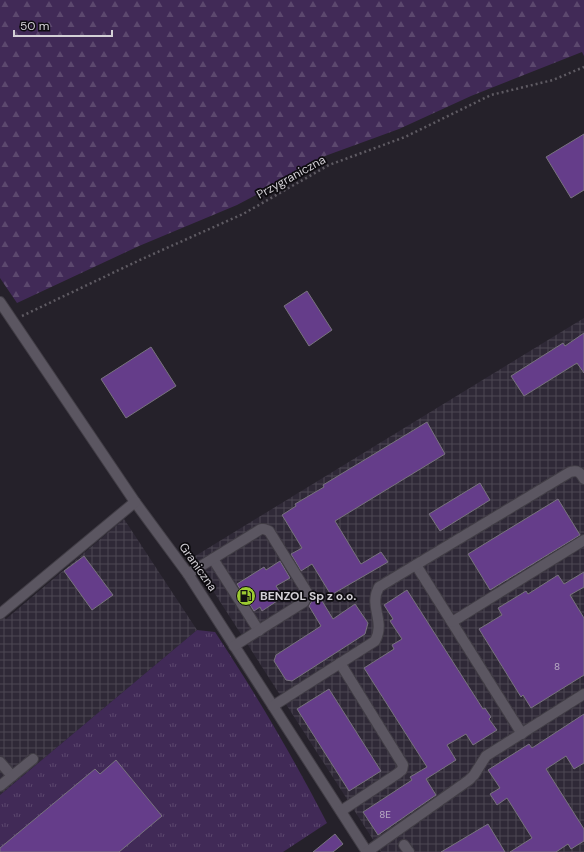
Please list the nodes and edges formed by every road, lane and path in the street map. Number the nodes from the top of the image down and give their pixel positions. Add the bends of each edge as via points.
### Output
1 (584, 67) edge
2 (0, 302) edge
3 (13, 320) junction
4 (584, 479) edge
5 (135, 502) junction
6 (584, 540) edge
7 (213, 559) junction
8 (416, 565) junction
9 (188, 574) junction
10 (0, 614) edge
11 (452, 622) junction
12 (259, 630) junction
13 (234, 646) junction
14 (340, 663) junction
15 (584, 694) edge
16 (273, 706) junction
17 (522, 734) junction
18 (33, 759) dead end
19 (0, 762) edge
20 (12, 776) junction
21 (0, 786) edge
22 (340, 811) junction
23 (367, 852) edge

1 - 3 path, Przygraniczna via 553,80 491,95 406,137 329,165 243,214
2 - 3 street, Graniczna
3 - 5 street, Graniczna
4 - 8 street via 580,472 570,472
5 - 9 street, Graniczna
5 - 10 street
6 - 11 street
7 - 9 street
7 - 12 street
7 - 12 street via 261,529 269,531 308,596 304,602
8 - 11 street
8 - 14 street via 379,587 374,601 379,628 375,641
9 - 13 street, Graniczna
11 - 17 street
12 - 13 street
13 - 16 street, Graniczna
14 - 16 street
14 - 22 street via 403,765 397,774
15 - 17 street
16 - 22 street, Graniczna
17 - 23 street via 486,756 469,780
18 - 20 street
19 - 20 street
20 - 21 street
22 - 23 street, Graniczna

